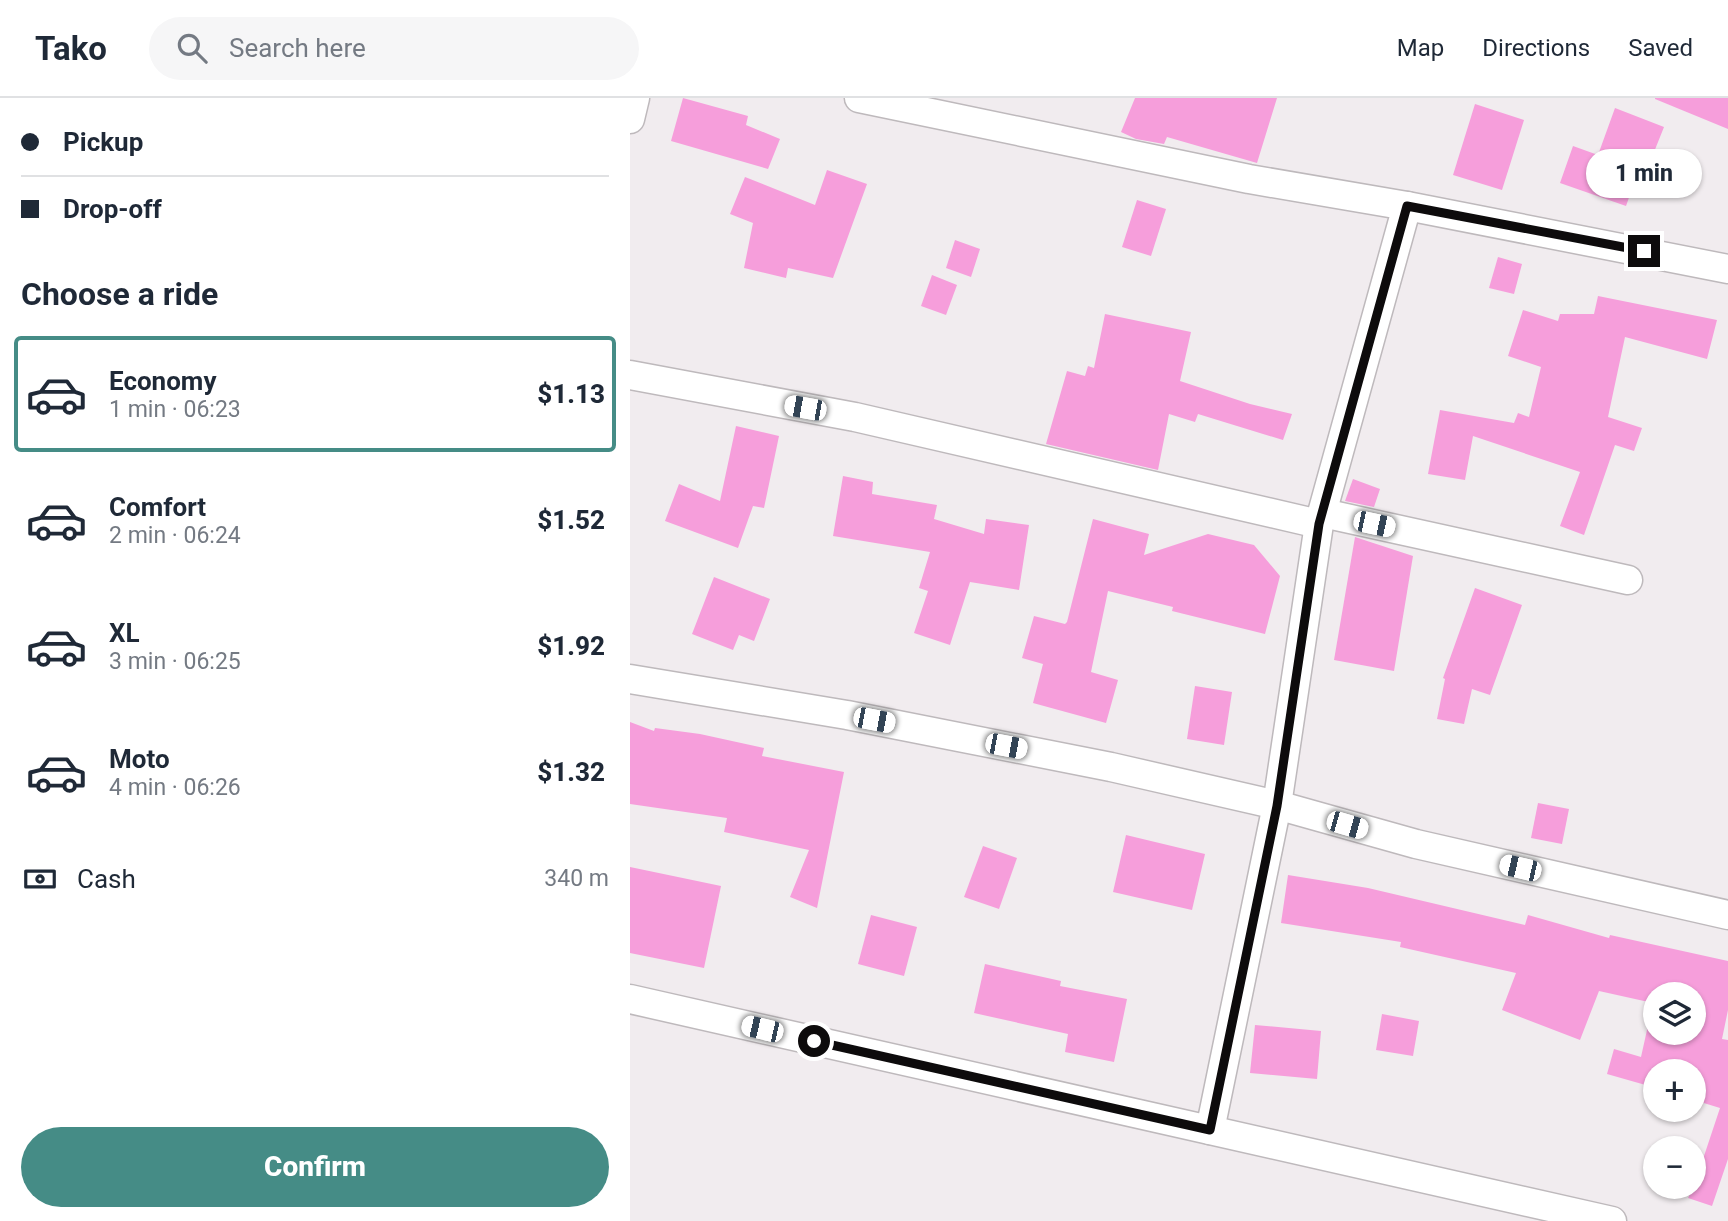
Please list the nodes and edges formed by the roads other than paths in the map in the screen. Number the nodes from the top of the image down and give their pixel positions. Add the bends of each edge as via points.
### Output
1 (635, 98) edge
2 (859, 98) edge
3 (630, 119) edge
4 (1407, 206) junction
5 (1725, 263) edge
6 (630, 375) edge
7 (1321, 518) junction
8 (1628, 580) dead end
9 (630, 678) edge
10 (1277, 806) junction
11 (1728, 915) edge
12 (630, 999) edge
13 (1210, 1130) junction
14 (1612, 1221) edge

1 - 3 street
2 - 4 street
4 - 5 street
4 - 7 street
6 - 7 street via 855,417
7 - 8 street
7 - 10 street
9 - 10 street via 1085,762
10 - 11 street via 1416,844
10 - 13 street
12 - 13 street
13 - 14 street

